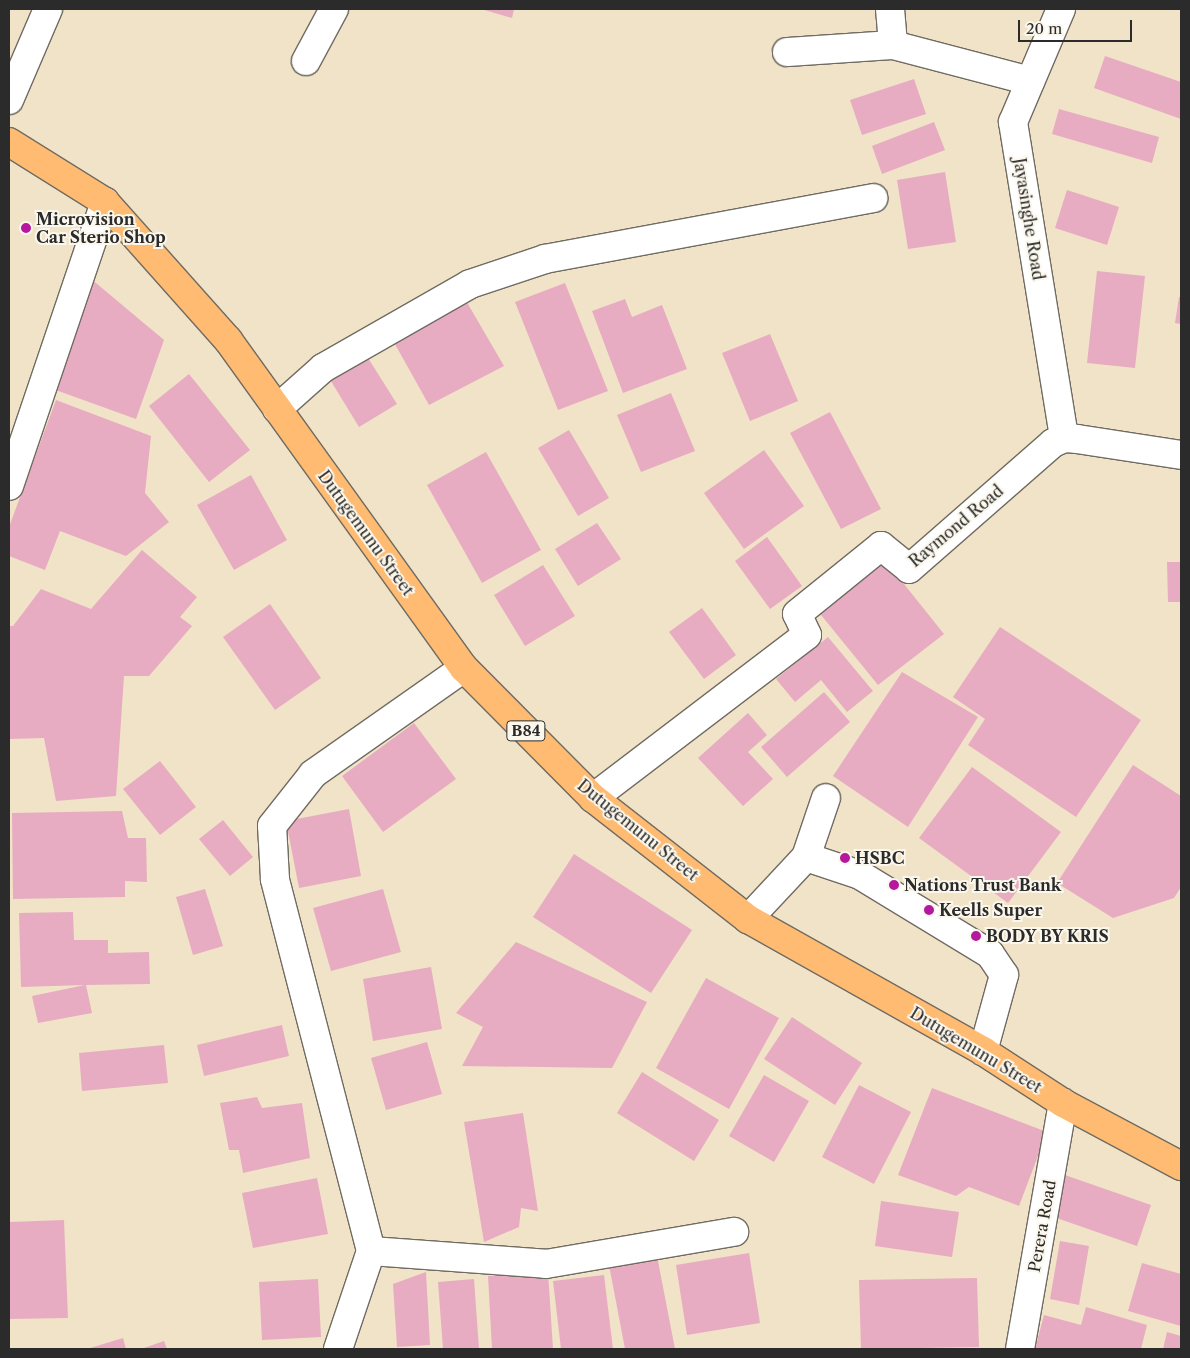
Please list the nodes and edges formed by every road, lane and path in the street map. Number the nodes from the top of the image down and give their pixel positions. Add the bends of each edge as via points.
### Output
1 (48, 9) edge
2 (334, 9) edge
3 (890, 9) edge
4 (1062, 9) edge
5 (893, 45) junction
6 (787, 52) dead end
7 (306, 61) dead end
8 (1030, 81) junction
9 (9, 100) edge
10 (9, 142) edge
11 (873, 198) dead end
12 (104, 202) junction
13 (277, 409) junction
14 (1064, 438) junction
15 (1181, 455) edge
16 (9, 486) edge
17 (464, 668) junction
18 (593, 798) junction
19 (826, 798) dead end
20 (806, 857) junction
21 (748, 919) junction
22 (983, 1051) junction
23 (1063, 1103) junction
24 (1181, 1166) edge
25 (734, 1232) dead end
26 (371, 1251) junction
27 (338, 1349) edge
28 (1020, 1349) edge

1 - 9 street
2 - 7 street
3 - 5 street
4 - 8 street, Jayasinghe Road
5 - 6 street
5 - 8 street
8 - 14 street, Jayasinghe Road via 1013,122
10 - 12 main road, Dutugemunu Street / B84
11 - 13 street via 544,259 470,284 323,368
12 - 13 main road, Dutugemunu Street / B84 via 228,340
12 - 16 street
13 - 17 main road, Dutugemunu Street / B84
14 - 15 street
14 - 18 street, Raymond Road via 1053,443 909,570 881,546 797,614 807,635
17 - 18 main road, Dutugemunu Street / B84
17 - 26 street via 313,774 272,826 275,879
18 - 21 main road, Dutugemunu Street / B84
19 - 20 street
20 - 21 street
20 - 22 street via 860,875 990,954 1004,975
21 - 22 main road, Dutugemunu Street / B84
22 - 23 main road, Dutugemunu Street / B84
23 - 24 main road, Dutugemunu Street / B84
23 - 28 street, Perera Road
25 - 26 street via 546,1264
26 - 27 street

